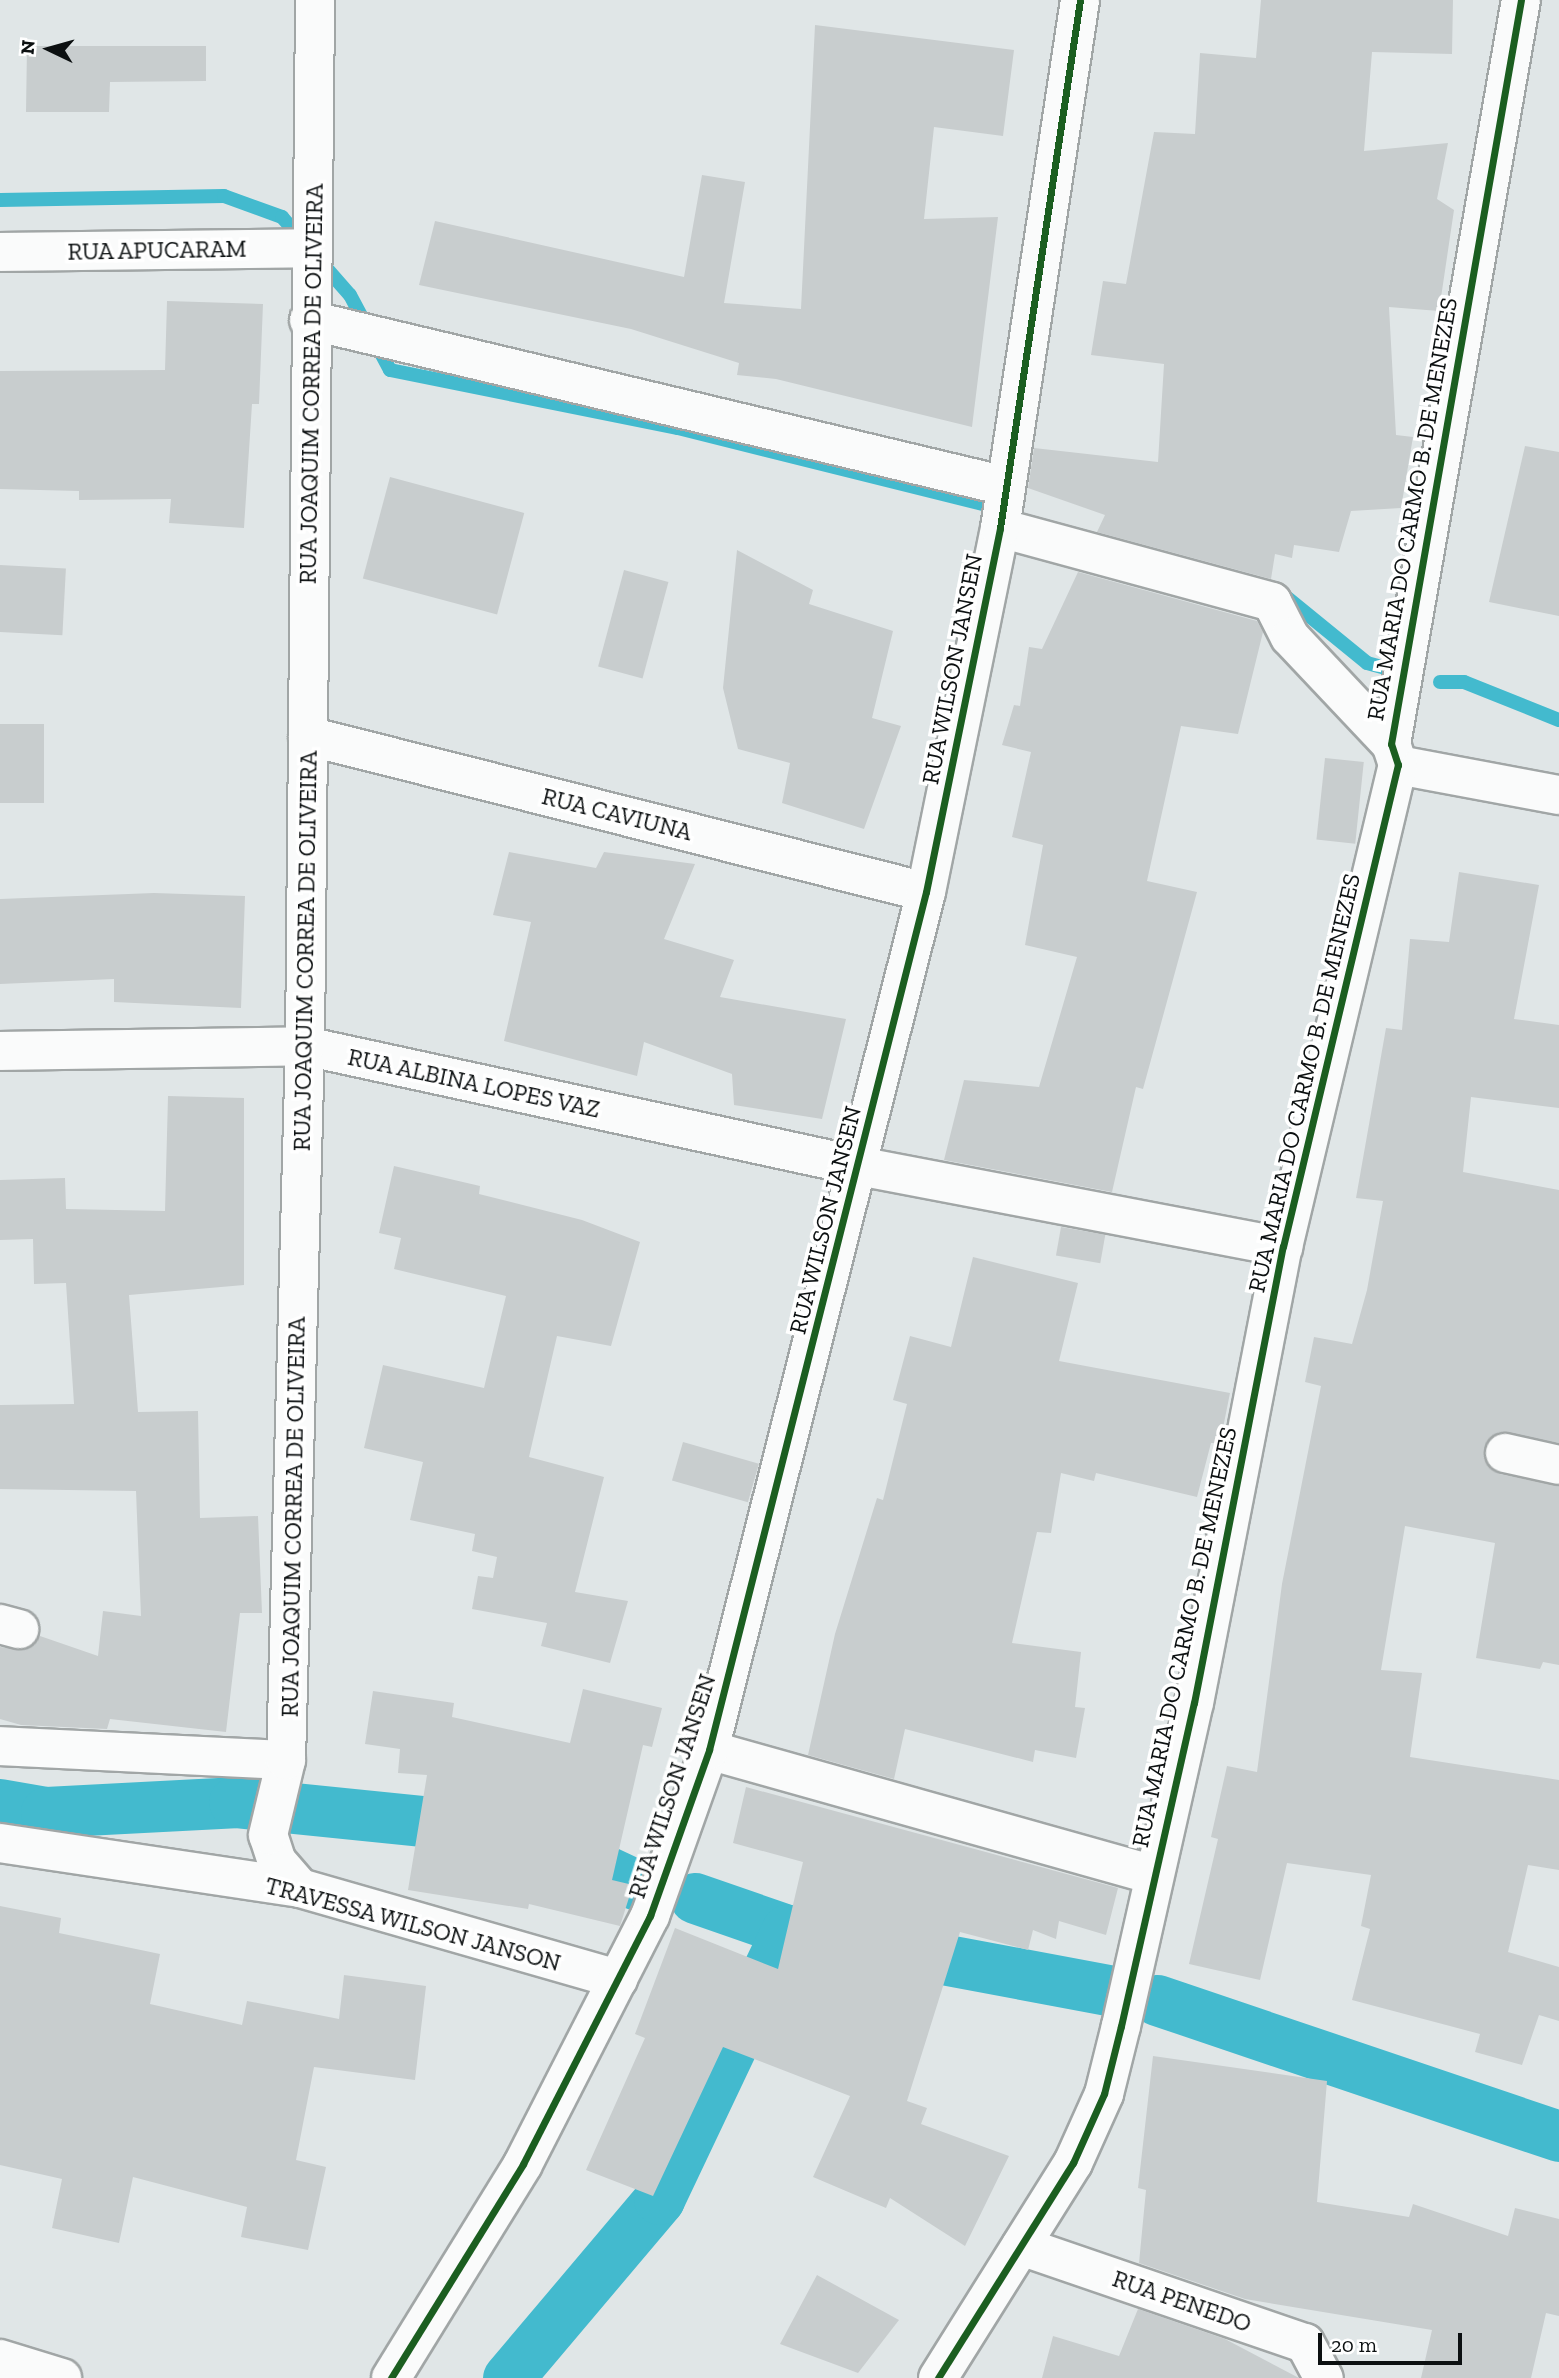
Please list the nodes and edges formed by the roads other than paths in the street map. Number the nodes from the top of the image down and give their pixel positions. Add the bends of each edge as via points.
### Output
1 (315, 0) edge
2 (1080, 0) edge
3 (1521, 0) edge
4 (313, 248) junction
5 (0, 252) edge
6 (309, 320) junction
7 (1006, 486) junction
8 (1000, 528) junction
9 (308, 736) junction
10 (1394, 755) junction
11 (1559, 795) edge
12 (926, 892) junction
13 (305, 1046) junction
14 (0, 1051) edge
15 (859, 1167) junction
16 (1283, 1247) junction
17 (1505, 1453) dead end
18 (1559, 1465) edge
19 (0, 1746) edge
20 (709, 1750) junction
21 (286, 1760) junction
22 (0, 1843) edge
23 (1154, 1875) junction
24 (300, 1888) junction
25 (618, 1979) junction
26 (1021, 2246) junction
27 (0, 2359) edge
28 (62, 2378) edge
29 (391, 2378) edge
30 (938, 2378) edge
31 (1324, 2378) edge

1 - 4 street, RUA JOAQUIM CORREA DE OLIVEIRA
2 - 7 street, RUA WILSON JANSEN
3 - 10 street, RUA MARIA DO CARMO B. DE MENEZES
4 - 5 street, RUA APUCARAM
4 - 6 street, RUA JOAQUIM CORREA DE OLIVEIRA
6 - 7 street
6 - 9 street, RUA JOAQUIM CORREA DE OLIVEIRA
7 - 8 street, RUA WILSON JANSEN
8 - 10 street via 1272,601 1290,637
8 - 12 street, RUA WILSON JANSEN
9 - 12 street, RUA CAVIUNA
9 - 13 street, RUA JOAQUIM CORREA DE OLIVEIRA
10 - 11 street
10 - 16 street, RUA MARIA DO CARMO B. DE MENEZES
12 - 15 street, RUA WILSON JANSEN
13 - 14 street, RUA ALBINA LOPES VAZ
13 - 15 street, RUA ALBINA LOPES VAZ
13 - 21 street, RUA JOAQUIM CORREA DE OLIVEIRA
15 - 16 street, RUA ALBINA LOPES VAZ
15 - 20 street, RUA WILSON JANSEN
16 - 23 street, RUA MARIA DO CARMO B. DE MENEZES via 1194,1703
17 - 18 street
19 - 21 street
20 - 23 street
20 - 25 street, RUA WILSON JANSEN via 650,1916
21 - 24 street, RUA JOAQUIM CORREA DE OLIVEIRA via 268,1835 276,1862
22 - 24 street, TRAVESSA WILSON JANSON
23 - 26 street, RUA MARIA DO CARMO B. DE MENEZES via 1104,2094 1073,2164
24 - 25 street, TRAVESSA WILSON JANSON
25 - 29 street, RUA WILSON JANSEN via 523,2164
26 - 30 street, RUA MARIA DO CARMO B. DE MENEZES
26 - 31 street, RUA PENEDO via 1305,2343
27 - 28 street

